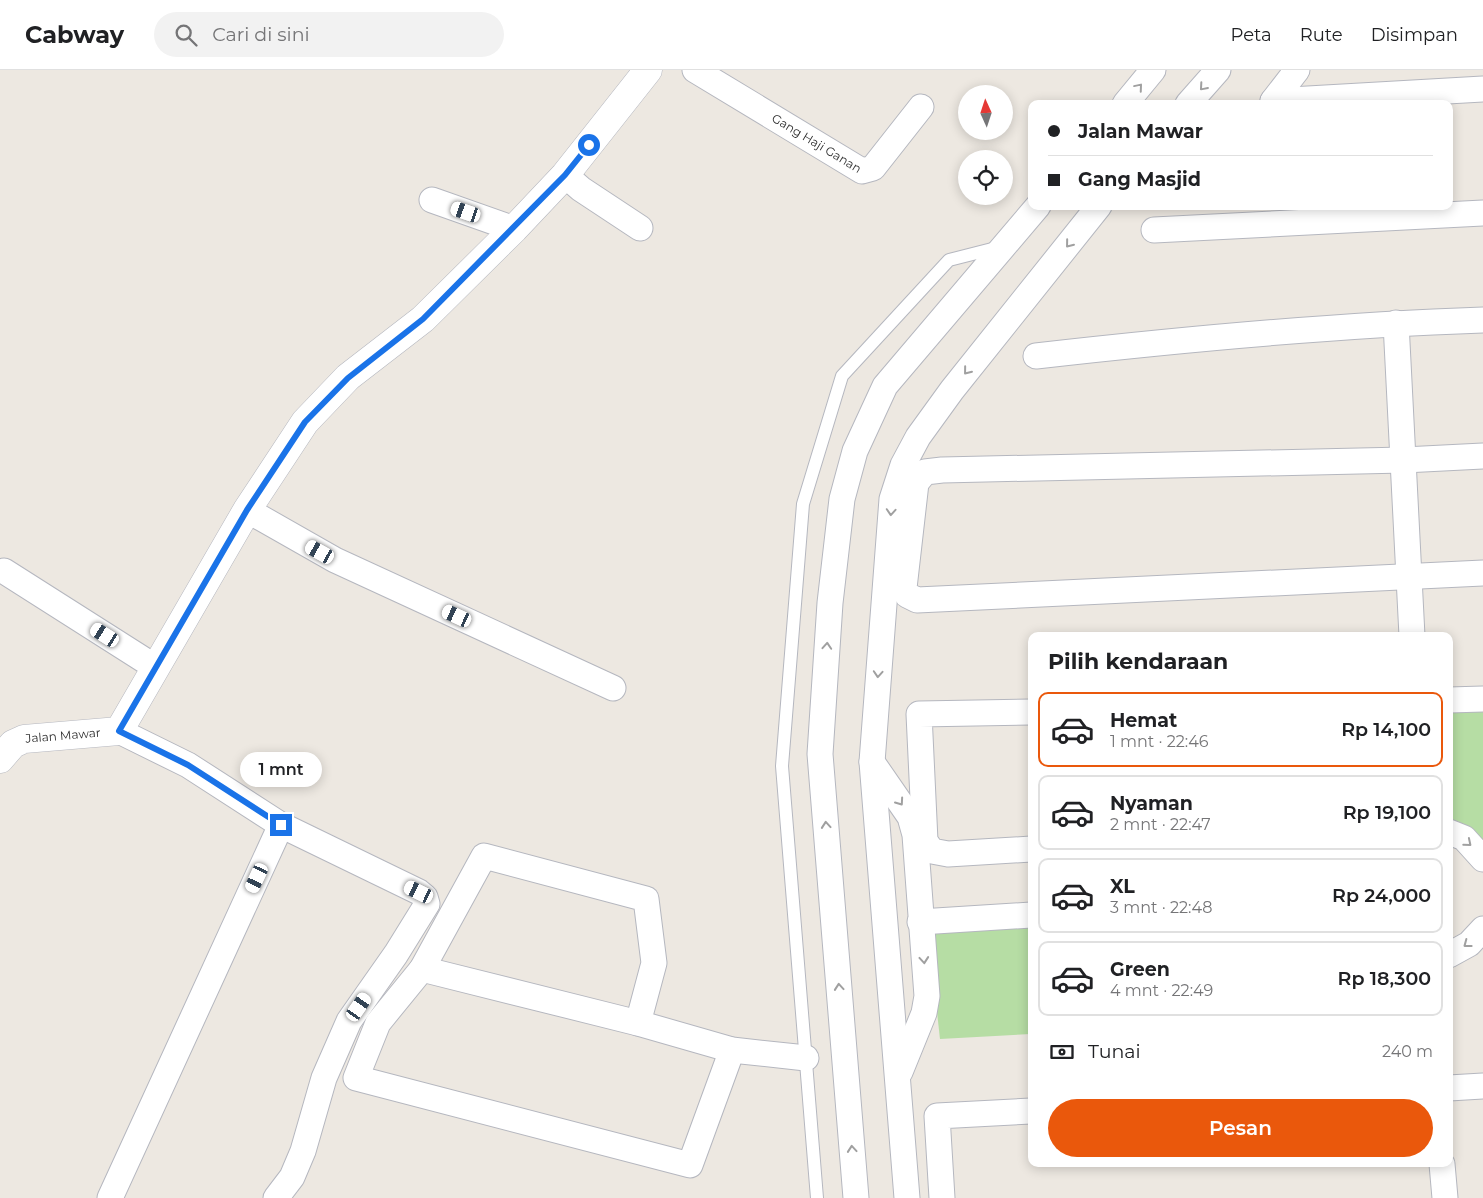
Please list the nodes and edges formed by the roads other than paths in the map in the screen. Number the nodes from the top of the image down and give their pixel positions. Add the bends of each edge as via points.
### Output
1 (648, 70) edge
2 (695, 70) edge
3 (1154, 70) edge
4 (1218, 70) edge
5 (1297, 70) edge
6 (1483, 89) edge
7 (1128, 100) edge
8 (1192, 100) edge
9 (1273, 100) edge
10 (1290, 100) edge
11 (920, 107) dead end
12 (565, 175) junction
13 (432, 200) dead end
14 (1035, 210) edge
15 (1096, 210) edge
16 (1483, 213) edge
17 (514, 228) junction
18 (640, 228) dead end
19 (1154, 230) dead end
20 (1005, 246) junction
21 (1483, 320) edge
22 (1396, 323) junction
23 (1036, 356) dead end
24 (1483, 456) edge
25 (1404, 460) junction
26 (247, 510) junction
27 (4, 571) dead end
28 (1483, 573) edge
29 (1409, 577) junction
30 (1412, 632) edge
31 (155, 667) junction
32 (613, 688) dead end
33 (1483, 699) edge
34 (1453, 700) edge
35 (1028, 712) edge
36 (119, 731) junction
37 (0, 759) edge
38 (872, 762) junction
39 (281, 825) junction
40 (1453, 834) edge
41 (1028, 849) edge
42 (1483, 859) edge
43 (1028, 915) edge
44 (920, 922) junction
45 (1483, 929) edge
46 (1453, 953) edge
47 (422, 969) junction
48 (638, 1023) junction
49 (732, 1050) junction
50 (806, 1058) junction
51 (898, 1076) junction
52 (1483, 1086) edge
53 (1453, 1088) edge
54 (1028, 1111) edge
55 (1442, 1167) edge
56 (110, 1198) edge
57 (276, 1198) edge
58 (816, 1198) edge
59 (856, 1198) edge
60 (907, 1198) edge
61 (942, 1198) edge
62 (1445, 1198) edge

1 - 12 street, Jalan Mawar
2 - 11 street, Gang Haji Ganan via 862,171 873,168
7 -> 3 street
4 -> 8 street
5 - 9 street
6 - 10 street
12 - 17 street, Jalan Mawar
12 - 18 street
13 - 17 street
14 - 20 street
15 -> 38 street via 952,390 903,464 892,498
16 - 19 street
17 - 26 street, Jalan Mawar via 423,319 348,378 305,422
20 - 50 lane via 949,260 842,376 803,504 782,766
59 -> 20 street via 820,754 830,603 842,499 855,451 885,386
21 - 22 street
22 - 23 street
22 - 25 street
24 - 25 street
25 - 29 street
25 - 29 street via 924,472 916,483 904,588 907,595 916,600
26 - 31 street, Jalan Mawar
26 - 32 street via 335,560
27 - 31 street
28 - 29 street
29 - 30 street
31 - 36 street, Jalan Mawar
33 - 34 street
35 - 41 street via 919,714 925,841 932,851 948,854
36 - 37 street, Jalan Mawar via 24,739 13,744
36 - 39 street via 188,765
38 -> 44 street via 910,817 915,835
38 - 51 street
39 - 56 street
39 - 57 street via 419,892 427,904 349,1021 324,1078 303,1151 292,1177
40 -> 42 street via 1464,838
43 - 44 street
44 -> 51 street via 927,996 924,1013
45 -> 46 street via 1470,944
47 - 48 street
47 - 48 street via 484,856 646,899 654,963
47 - 49 street via 378,1023 356,1078 690,1165
48 - 49 street
49 - 50 street
50 - 58 lane
51 - 60 street
52 - 53 street
54 - 61 street via 937,1116
55 - 62 street

